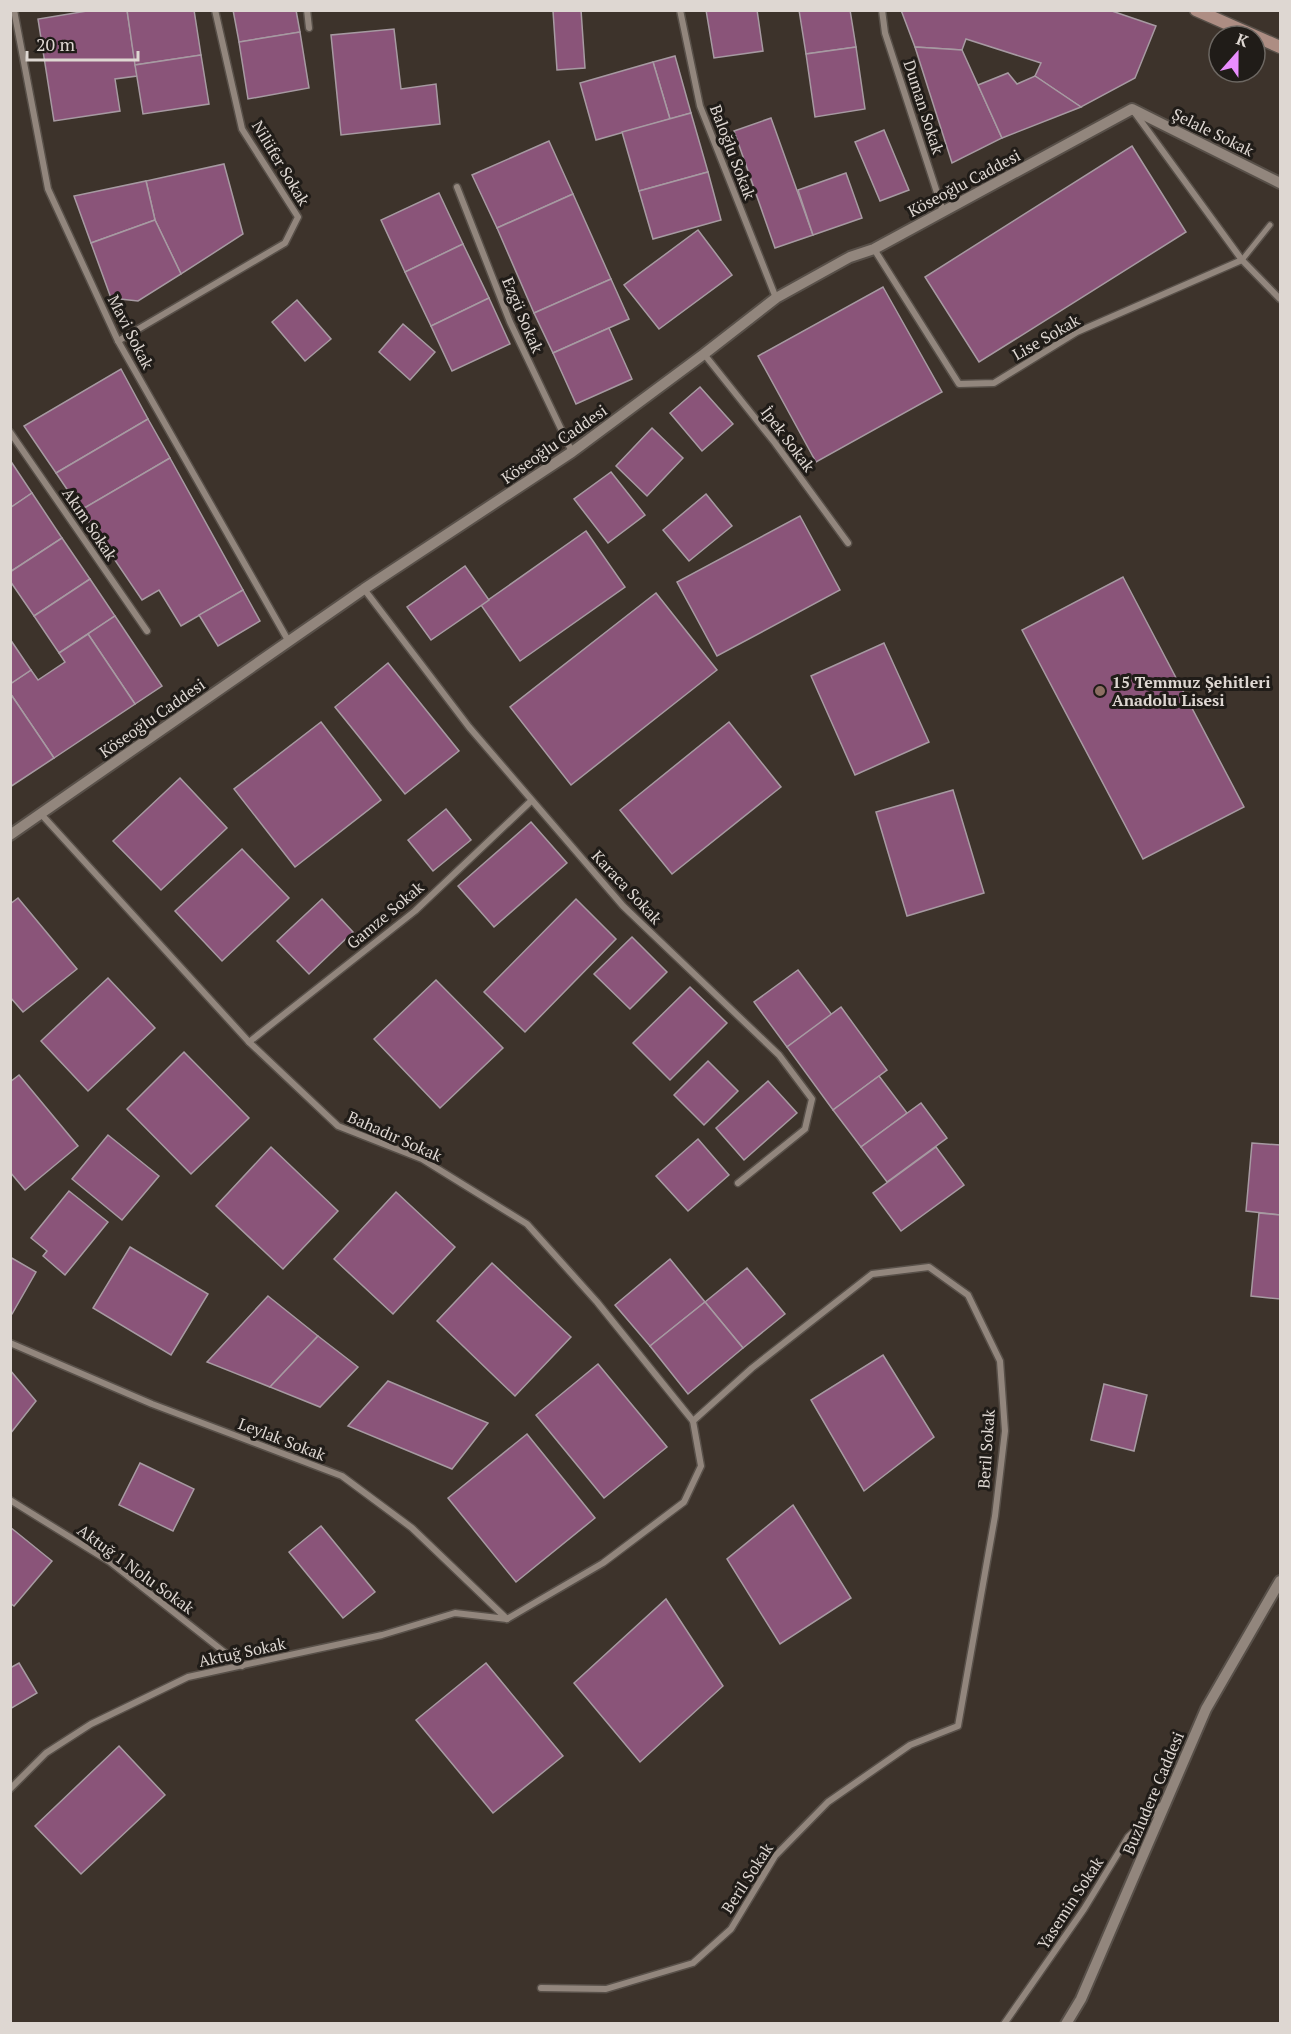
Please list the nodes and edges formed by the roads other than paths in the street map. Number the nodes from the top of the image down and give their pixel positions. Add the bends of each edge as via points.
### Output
1 (14, 10) edge
2 (215, 10) edge
3 (307, 10) edge
4 (680, 10) edge
5 (882, 10) edge
6 (1196, 10) edge
7 (309, 28) dead end
8 (1281, 46) edge
9 (1132, 109) junction
10 (1281, 183) edge
11 (457, 187) dead end
12 (943, 211) junction
13 (1270, 225) dead end
14 (874, 249) junction
15 (1242, 260) junction
16 (776, 298) junction
17 (1281, 299) edge
18 (117, 340) junction
19 (704, 354) junction
20 (10, 432) edge
21 (572, 452) junction
22 (848, 543) dead end
23 (364, 589) junction
24 (147, 631) dead end
25 (289, 642) junction
26 (531, 801) junction
27 (41, 814) junction
28 (10, 835) edge
29 (249, 1042) junction
30 (738, 1183) dead end
31 (10, 1342) edge
32 (693, 1421) junction
33 (10, 1500) edge
34 (1281, 1581) edge
35 (507, 1619) junction
36 (243, 1666) junction
37 (10, 1789) edge
38 (1166, 1803) junction
39 (541, 1988) dead end
40 (1004, 2024) edge
41 (1066, 2024) edge

1 - 18 street, Mavi Sokak via 48,189
2 - 18 street, Nilüfer Sokak via 242,129 298,217 285,243
3 - 7 street
4 - 16 street, Baloğlu Sokak via 700,106
5 - 12 street, Duman Sokak via 885,33
6 - 8 main road
9 - 10 street, Şelale Sokak
9 - 12 street, Köseoğlu Caddesi
9 - 15 street
11 - 21 street, Ezgü Sokak via 510,322
12 - 14 street, Köseoğlu Caddesi
13 - 15 street
14 - 15 street, Lise Sokak via 959,384 994,383 1077,332
14 - 16 street, Köseoğlu Caddesi via 850,257
15 - 17 street
16 - 19 street, Köseoğlu Caddesi
18 - 25 street, Mavi Sokak
19 - 21 street, Köseoğlu Caddesi
19 - 22 street, İpek Sokak via 776,443
20 - 24 street, Akım Sokak
21 - 23 street, Köseoğlu Caddesi
23 - 25 street, Köseoğlu Caddesi
23 - 26 street, Karaca Sokak
25 - 27 street, Köseoğlu Caddesi
26 - 29 street, Gamze Sokak via 415,911
26 - 30 street, Karaca Sokak via 623,906 779,1054 812,1099 805,1129
27 - 28 street, Köseoğlu Caddesi
27 - 29 street, Bahadır Sokak
29 - 32 street, Bahadır Sokak via 338,1126 422,1160 527,1224 597,1302
31 - 35 street, Leylak Sokak via 152,1404 342,1476 412,1528
32 - 35 street via 701,1466 684,1502 603,1563
32 - 39 street, Beril Sokak via 752,1368 872,1274 929,1267 968,1295 1000,1361 1005,1431 995,1516 958,1726 910,1745 828,1802 774,1856 731,1929 693,1963 606,1989
33 - 36 street, Aktuğ 1 Nolu Sokak via 110,1562
34 - 38 street, Buzludere Caddesi via 1206,1709
35 - 36 street, Aktuğ Sokak via 455,1613 382,1635
36 - 37 street, Aktuğ Sokak via 188,1677 91,1724 46,1753
38 - 40 street, Yasemin Sokak via 1128,1837 1084,1909
38 - 41 street, Buzludere Caddesi via 1081,1999

